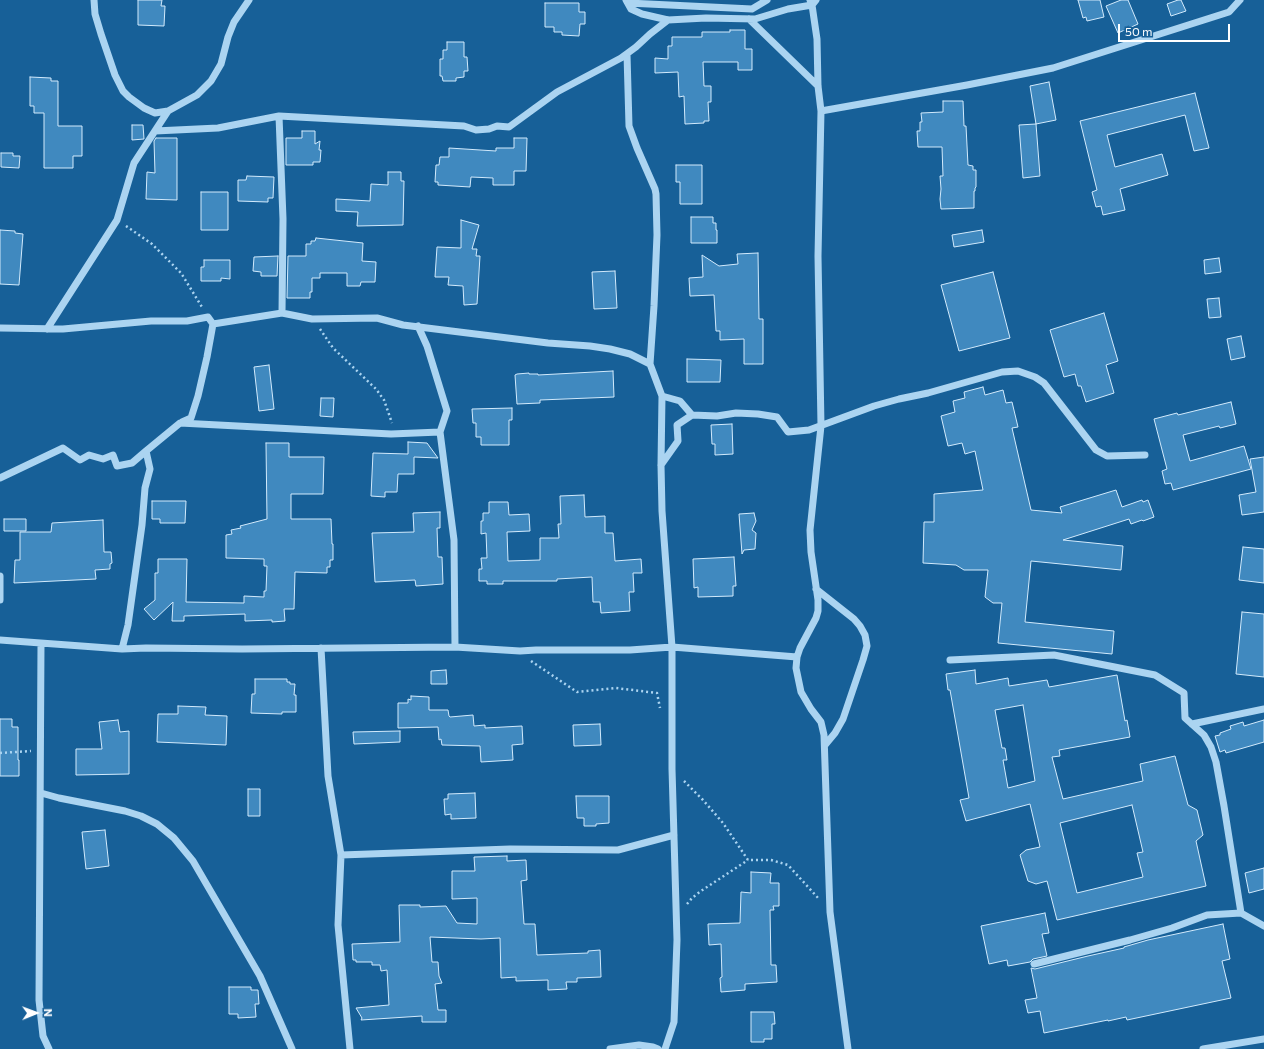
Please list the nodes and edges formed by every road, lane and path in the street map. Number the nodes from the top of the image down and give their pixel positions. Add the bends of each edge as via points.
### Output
1 (94, 0) edge
2 (249, 0) edge
3 (767, 0) edge
4 (1240, 0) edge
5 (627, 1) edge
6 (813, 2) edge
7 (749, 19) junction
8 (668, 20) junction
9 (627, 54) junction
10 (818, 86) junction
11 (168, 111) junction
12 (821, 111) junction
13 (279, 116) junction
14 (155, 131) junction
15 (117, 220) junction
16 (282, 314) junction
17 (208, 316) junction
18 (312, 319) junction
19 (213, 324) junction
20 (418, 326) junction
21 (0, 328) edge
22 (47, 329) junction
23 (650, 364) junction
24 (662, 396) junction
25 (692, 415) junction
26 (180, 423) junction
27 (821, 426) junction
28 (440, 432) junction
29 (391, 434) junction
30 (146, 451) junction
31 (1145, 455) dead end
32 (661, 465) junction
33 (0, 478) edge
34 (0, 576) edge
35 (816, 589) junction
36 (0, 600) edge
37 (0, 640) edge
38 (41, 644) junction
39 (455, 647) junction
40 (672, 647) junction
41 (321, 648) junction
42 (122, 649) junction
43 (797, 657) junction
44 (950, 660) dead end
45 (1264, 709) edge
46 (1192, 724) junction
47 (825, 745) junction
48 (40, 751) junction
49 (0, 754) edge
50 (41, 792) junction
51 (674, 835) junction
52 (341, 855) junction
53 (748, 860) dead end
54 (686, 905) dead end
55 (1241, 913) junction
56 (1264, 926) edge
57 (1034, 964) dead end
58 (1264, 1039) edge
59 (49, 1049) edge
60 (292, 1049) edge
61 (350, 1049) edge
62 (610, 1049) edge
63 (658, 1049) edge
64 (665, 1049) edge
65 (848, 1049) edge
66 (1203, 1049) edge

1 - 11 street via 101,34 123,91 144,108 155,113
2 - 11 street via 234,22 221,64 211,80 197,95
3 - 5 street via 752,9
4 - 12 street via 1229,12 1053,68
5 - 8 street via 631,9
6 - 7 street
6 - 10 street
7 - 8 street
7 - 10 street
8 - 9 street
9 - 13 street via 544,100 509,127 497,126 476,130 464,126
9 - 23 street via 629,126 656,189 655,282
10 - 12 street
11 - 14 street
12 - 27 street via 818,256
13 - 14 street via 218,128
13 - 16 street via 283,219
14 - 15 street via 134,163
15 - 17 path via 152,244 181,273
15 - 22 street
16 - 18 street
16 - 19 street
17 - 19 street
17 - 22 street via 187,321 151,321
18 - 20 street via 377,318
18 - 29 path via 333,348 384,400 393,424
19 - 26 street via 191,418
20 - 23 street via 604,348 630,354
20 - 28 street via 427,346 447,411
21 - 22 street
23 - 24 street
24 - 25 street via 680,401
24 - 32 street
25 - 27 street via 717,416 736,413 777,417 788,432
25 - 32 street via 677,425 678,441
26 - 29 street
26 - 30 street
27 - 31 street via 880,404 1002,372 1018,371 1044,383 1096,450 1107,456
27 - 35 street via 810,530
28 - 29 street
28 - 39 street via 454,540
30 - 33 street via 132,463 117,466 113,455 103,459 90,455 80,460 63,448
30 - 42 street via 150,469 145,488 128,625
32 - 40 street
34 - 36 street
35 - 43 street via 817,615
35 - 47 street via 854,619 865,635 866,646 843,719
37 - 38 street
38 - 42 street
38 - 48 street
39 - 40 street via 520,652
39 - 41 street
40 - 43 street
40 - 51 street
41 - 42 street
41 - 52 street via 328,776
43 - 47 street via 796,668 801,692 821,722
44 - 46 street via 1054,655 1155,675 1184,693 1185,718
45 - 46 street
46 - 55 street via 1204,735 1216,762
47 - 65 street via 830,912
48 - 49 path
48 - 50 street
50 - 59 street via 39,1000 43,1036
50 - 60 street via 141,816 157,824 174,838 193,861 257,970
51 - 52 street via 618,850
51 - 64 street via 677,940 674,1022
52 - 61 street via 338,926
53 - 54 path via 701,891
55 - 56 street
55 - 57 street via 1207,915 1130,940
58 - 66 street
62 - 63 street via 639,1045

